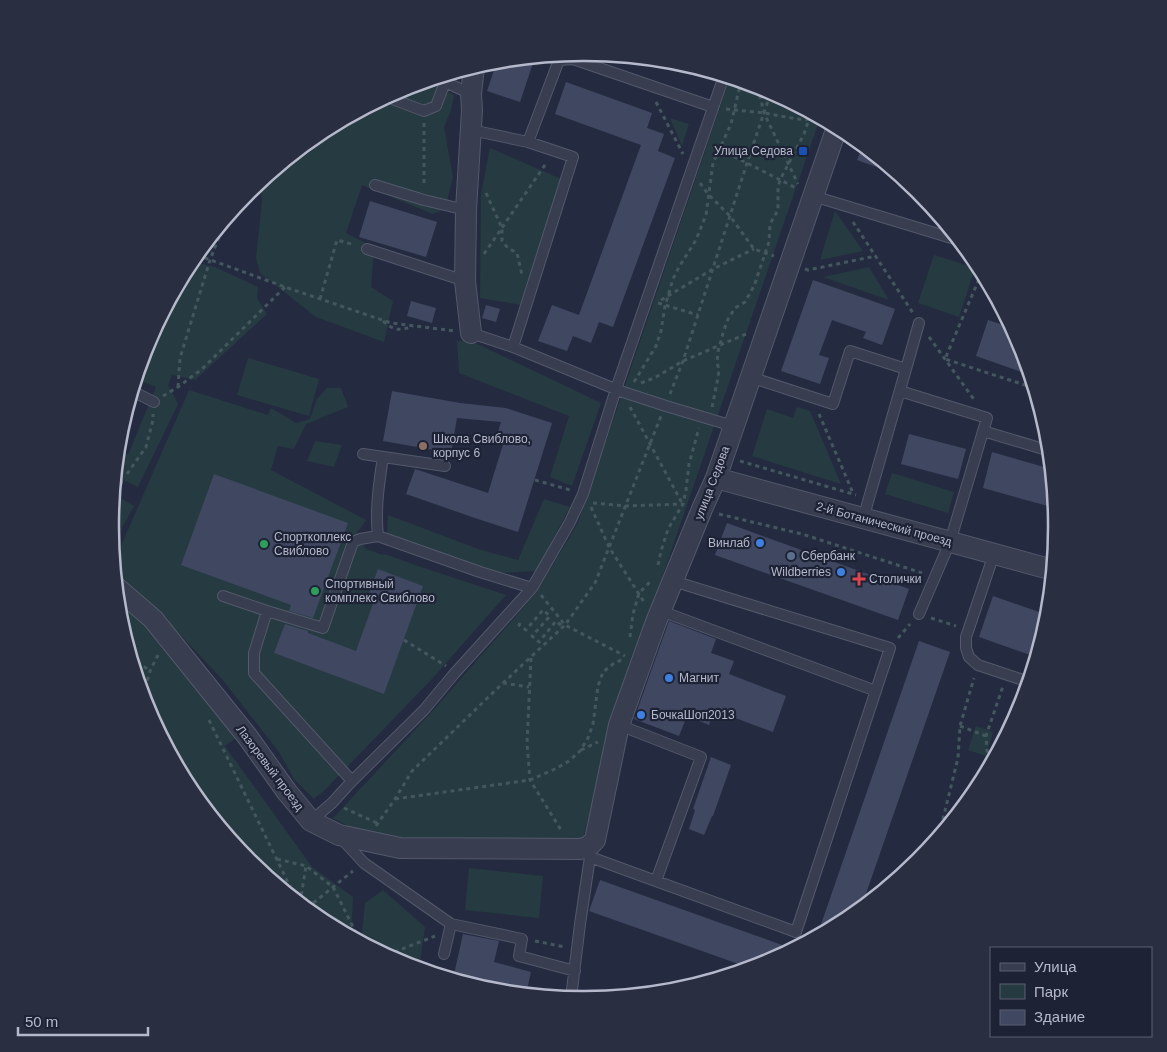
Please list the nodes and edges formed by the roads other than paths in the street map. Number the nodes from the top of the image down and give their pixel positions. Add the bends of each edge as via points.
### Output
1 (577, 61) edge
2 (558, 62) edge
3 (473, 75) edge
4 (449, 81) edge
5 (722, 82) edge
6 (444, 83) edge
7 (471, 94) junction
8 (397, 101) edge
9 (713, 107) junction
10 (470, 130) junction
11 (834, 135) edge
12 (528, 142) junction
13 (375, 184) dead end
14 (813, 196) junction
15 (466, 210) junction
16 (947, 237) edge
17 (367, 249) road end
18 (465, 281) junction
19 (919, 323) dead end
20 (471, 333) joint
21 (513, 348) junction
22 (906, 369) junction
23 (750, 377) junction
24 (618, 390) junction
25 (900, 391) junction
26 (138, 394) edge
27 (154, 402) road end
28 (733, 426) junction
29 (983, 431) junction
30 (1041, 447) edge
31 (363, 454) dead end
32 (382, 457) junction
33 (444, 466) dead end
34 (716, 478) junction
35 (863, 519) junction
36 (378, 536) junction
37 (950, 542) junction
38 (994, 554) junction
39 (1046, 568) edge
40 (662, 575) junction
41 (532, 588) junction
42 (124, 594) edge
43 (223, 596) dead end
44 (654, 609) junction
45 (266, 611) junction
46 (919, 614) road end
47 (1022, 680) edge
48 (876, 691) junction
49 (619, 726) junction
50 (352, 781) junction
51 (311, 821) junction
52 (339, 835) junction
53 (591, 848) junction
54 (656, 881) junction
55 (450, 927) junction
56 (444, 954) dead end
57 (575, 971) junction
58 (572, 991) edge

1 - 9 lane
2 - 12 lane
3 - 7 street
4 - 7 lane
5 - 9 lane
6 - 8 lane via 436,106 424,111
7 - 10 street
9 - 24 lane
10 - 12 lane
10 - 15 street
11 - 14 street, улица Седова
12 - 21 lane via 573,157
13 - 15 lane
14 - 16 lane
14 - 23 street, улица Седова
15 - 18 street
17 - 18 lane
18 - 20 street
19 - 22 lane
20 - 21 lane
21 - 24 lane
22 - 23 lane via 850,351 833,404
22 - 25 lane
23 - 28 street, улица Седова
24 - 28 lane
24 - 41 lane via 583,494
25 - 29 lane via 986,418
25 - 35 lane
26 - 27 lane
28 - 34 street, улица Седова
29 - 30 lane
29 - 37 lane
31 - 32 lane
32 - 33 lane
32 - 36 lane via 377,499
34 - 35 street, 2-й Ботанический проезд
34 - 40 street, улица Седова via 702,509
35 - 37 street, 2-й Ботанический проезд
36 - 41 lane
36 - 45 lane via 352,542 323,628
37 - 38 street, 2-й Ботанический проезд
37 - 46 lane
38 - 39 street, 2-й Ботанический проезд
38 - 47 lane via 966,637 966,648 969,657 978,665
40 - 44 street, улица Седова
40 - 48 lane via 890,648
41 - 50 lane via 424,710
42 - 51 street, Лазоревый проезд via 153,619
43 - 45 lane
44 - 48 lane
44 - 49 street, улица Седова
45 - 50 lane via 254,653 254,673
48 - 54 lane via 796,932
49 - 53 street, улица Седова
49 - 54 lane via 702,757
50 - 51 lane
51 - 52 street, Лазоревый проезд
52 - 53 street, Лазоревый проезд via 400,848
52 - 55 lane via 364,863
53 - 54 lane
53 - 57 lane
55 - 56 lane
55 - 57 lane via 522,939 519,956
57 - 58 lane

